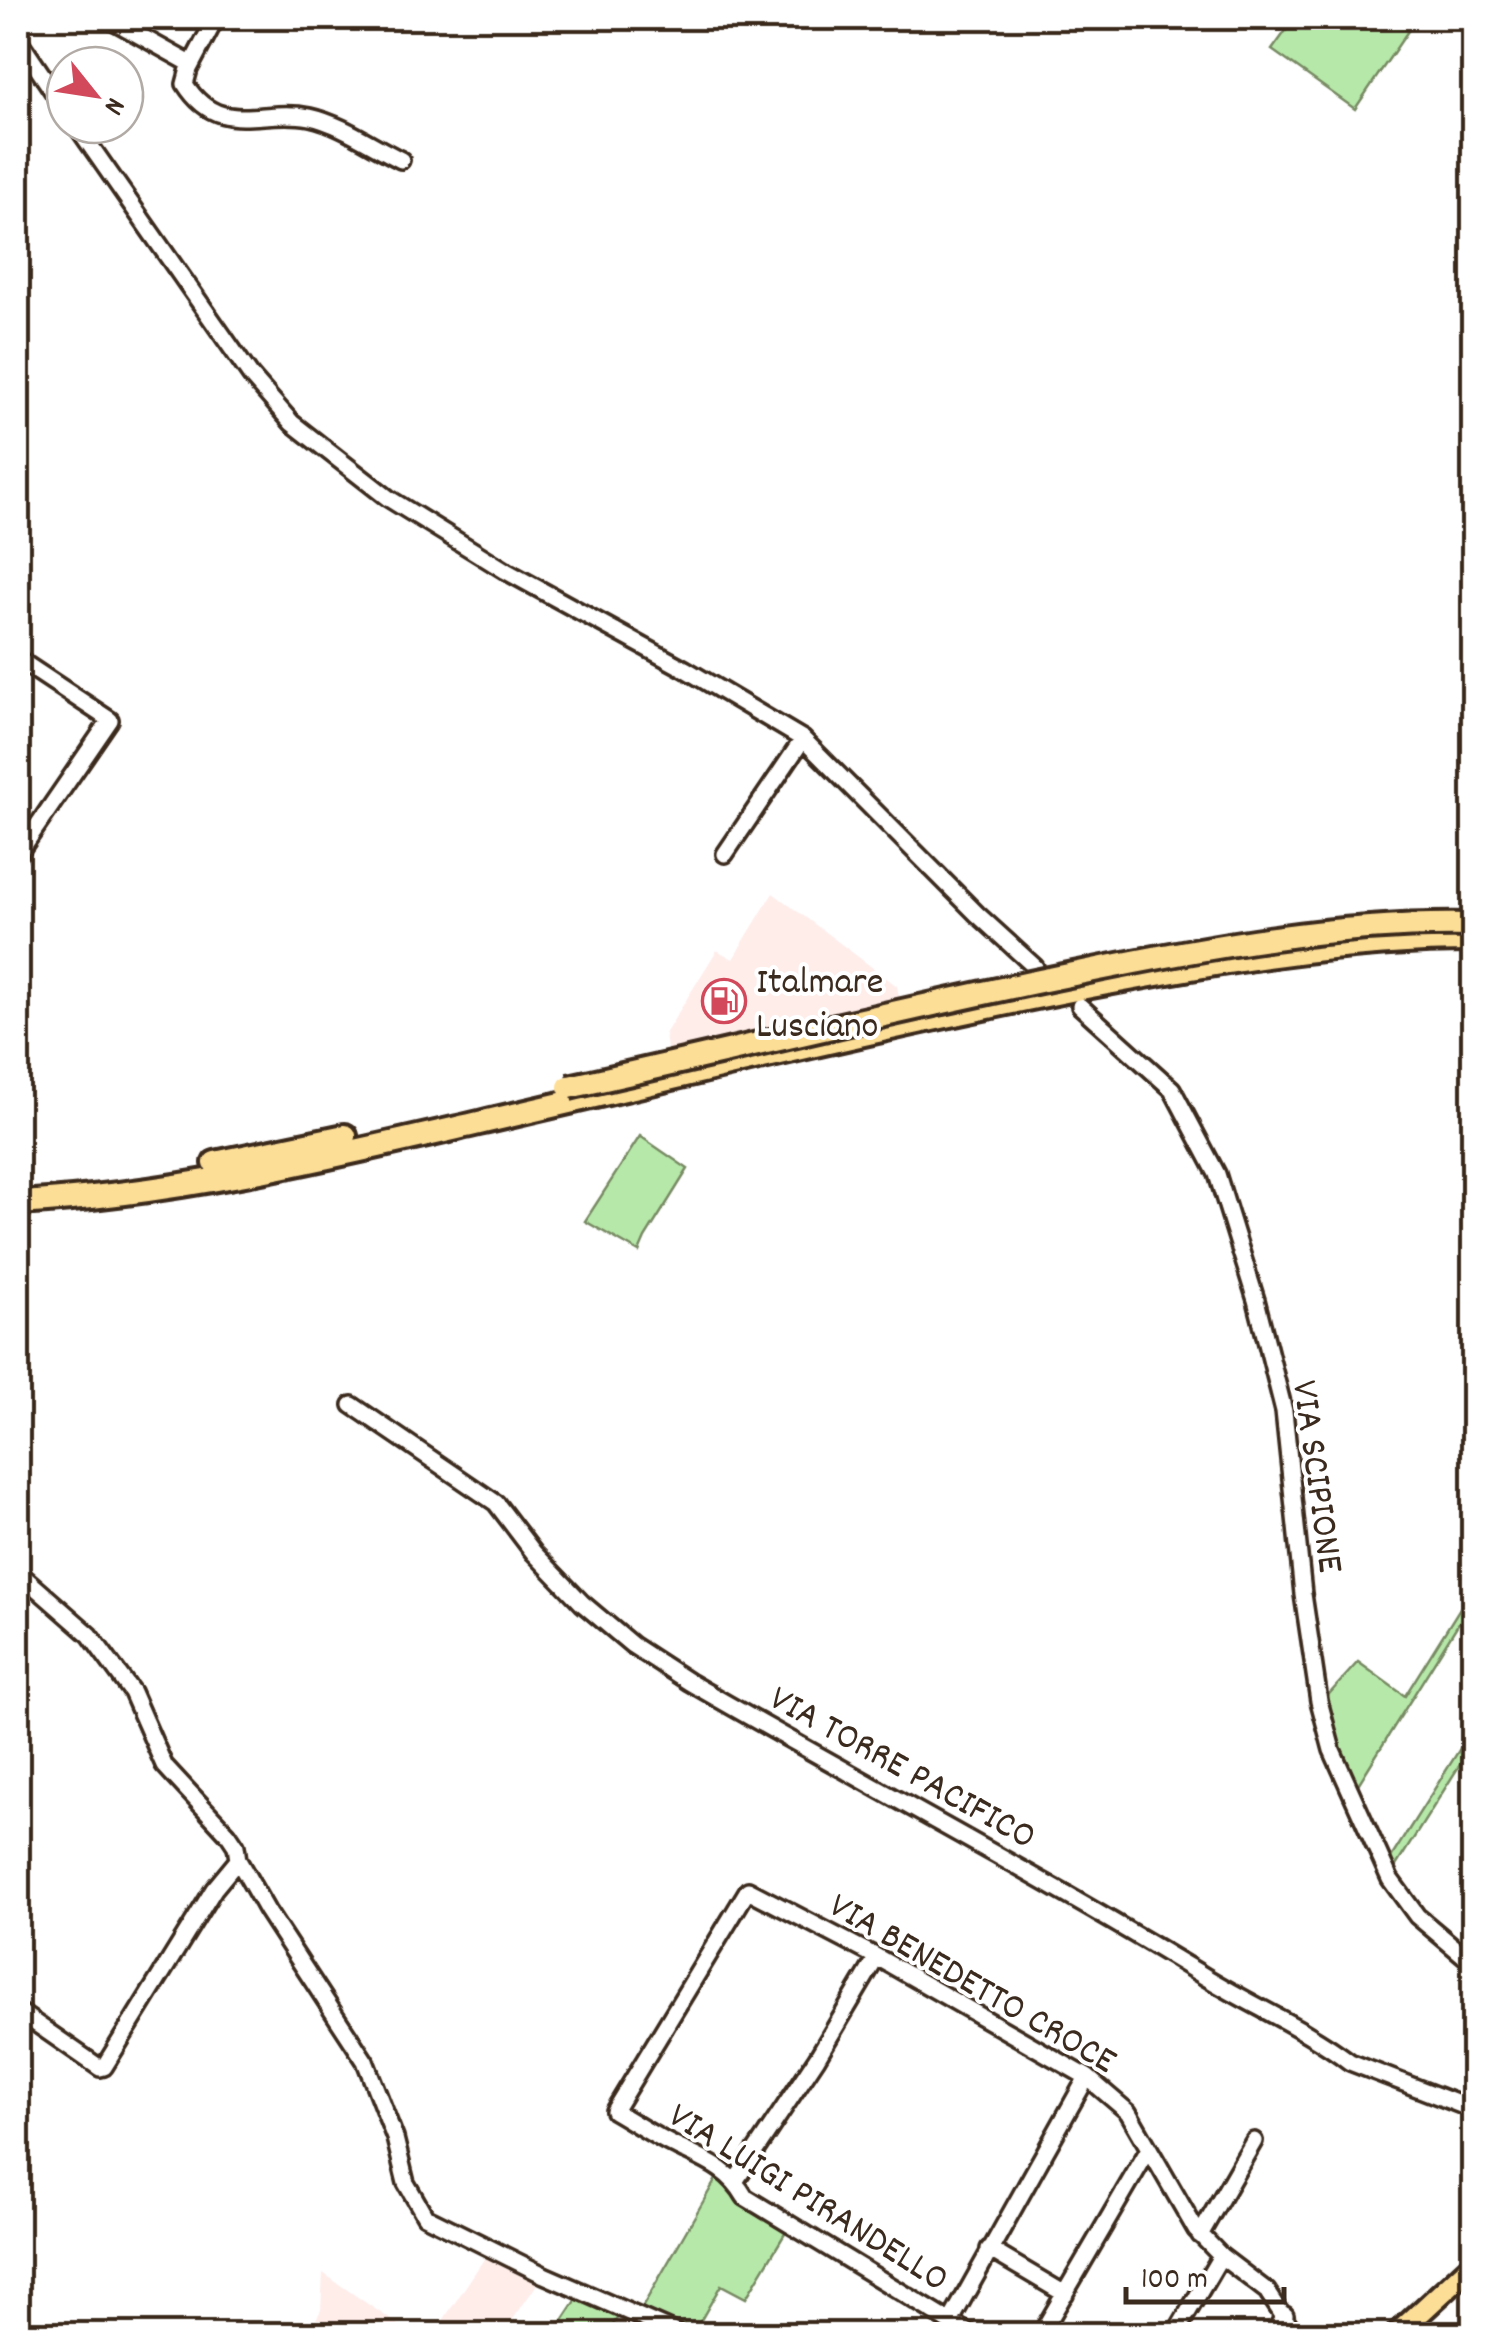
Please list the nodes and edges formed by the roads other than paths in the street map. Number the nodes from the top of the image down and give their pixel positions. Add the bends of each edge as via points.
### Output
1 (108, 18) edge
2 (216, 18) edge
3 (18, 40) edge
4 (192, 64) junction
5 (45, 79) edge
6 (90, 145) edge
7 (401, 160) dead end
8 (18, 659) edge
9 (803, 740) junction
10 (18, 854) edge
11 (725, 854) dead end
12 (1474, 925) edge
13 (1474, 940) edge
14 (1035, 966) dead end
15 (1080, 1006) dead end
16 (552, 1101) junction
17 (18, 1188) edge
18 (18, 1203) edge
19 (352, 1405) dead end
20 (18, 1572) edge
21 (238, 1860) junction
22 (876, 1957) junction
23 (1474, 1964) edge
24 (18, 2011) edge
25 (1087, 2077) junction
26 (1474, 2110) edge
27 (614, 2112) joint
28 (1254, 2141) dead end
29 (1149, 2149) junction
30 (736, 2180) junction
31 (1200, 2235) junction
32 (989, 2248) junction
33 (1220, 2256) junction
34 (1474, 2263) edge
35 (1065, 2294) junction
36 (1284, 2314) junction
37 (950, 2322) junction
38 (679, 2334) edge
39 (970, 2334) edge
40 (1041, 2334) edge
41 (1176, 2334) edge
42 (1273, 2334) edge
43 (1295, 2334) edge
44 (1397, 2334) edge

1 - 4 street
2 - 4 street
3 - 5 street
4 - 7 street via 184,84 194,99 222,116 312,117
6 - 9 street via 292,423 388,498
8 - 10 street via 110,720
9 - 11 street
9 - 14 street
12 - 16 highway, bridge via 1318,932 1189,951 1006,988
13 - 16 highway via 1325,948 1205,964
15 - 23 street, VIA SCIPIONE via 1172,1089 1217,1174 1284,1411 1303,1594 1332,1750 1390,1880 1418,1916
16 - 17 highway via 159,1174
16 - 18 highway via 256,1171 132,1193
19 - 26 street, VIA TORRE PACIFICO via 496,1503 582,1603 689,1682 1350,2062
20 - 21 street via 90,1635 132,1692 164,1765 228,1834
21 - 24 street via 104,2067
21 - 38 street via 365,2061 406,2183 425,2216
22 - 25 street, VIA BENEDETTO CROCE
22 - 27 street, VIA BENEDETTO CROCE via 748,1890
22 - 30 street
25 - 29 street, VIA BENEDETTO CROCE via 1128,2112
25 - 32 street
27 - 30 street, VIA LUIGI PIRANDELLO
28 - 31 street
29 - 31 street, VIA BENEDETTO CROCE
29 - 35 street
30 - 37 street, VIA LUIGI PIRANDELLO via 745,2197
31 - 33 street, VIA BENEDETTO CROCE
32 - 35 street
32 - 37 street
33 - 36 street, VIA BENEDETTO CROCE via 1268,2291
33 - 41 street
34 - 44 main road
35 - 40 street
36 - 42 street
36 - 43 street, VIA BENEDETTO CROCE
37 - 39 street, VIA LUIGI PIRANDELLO

